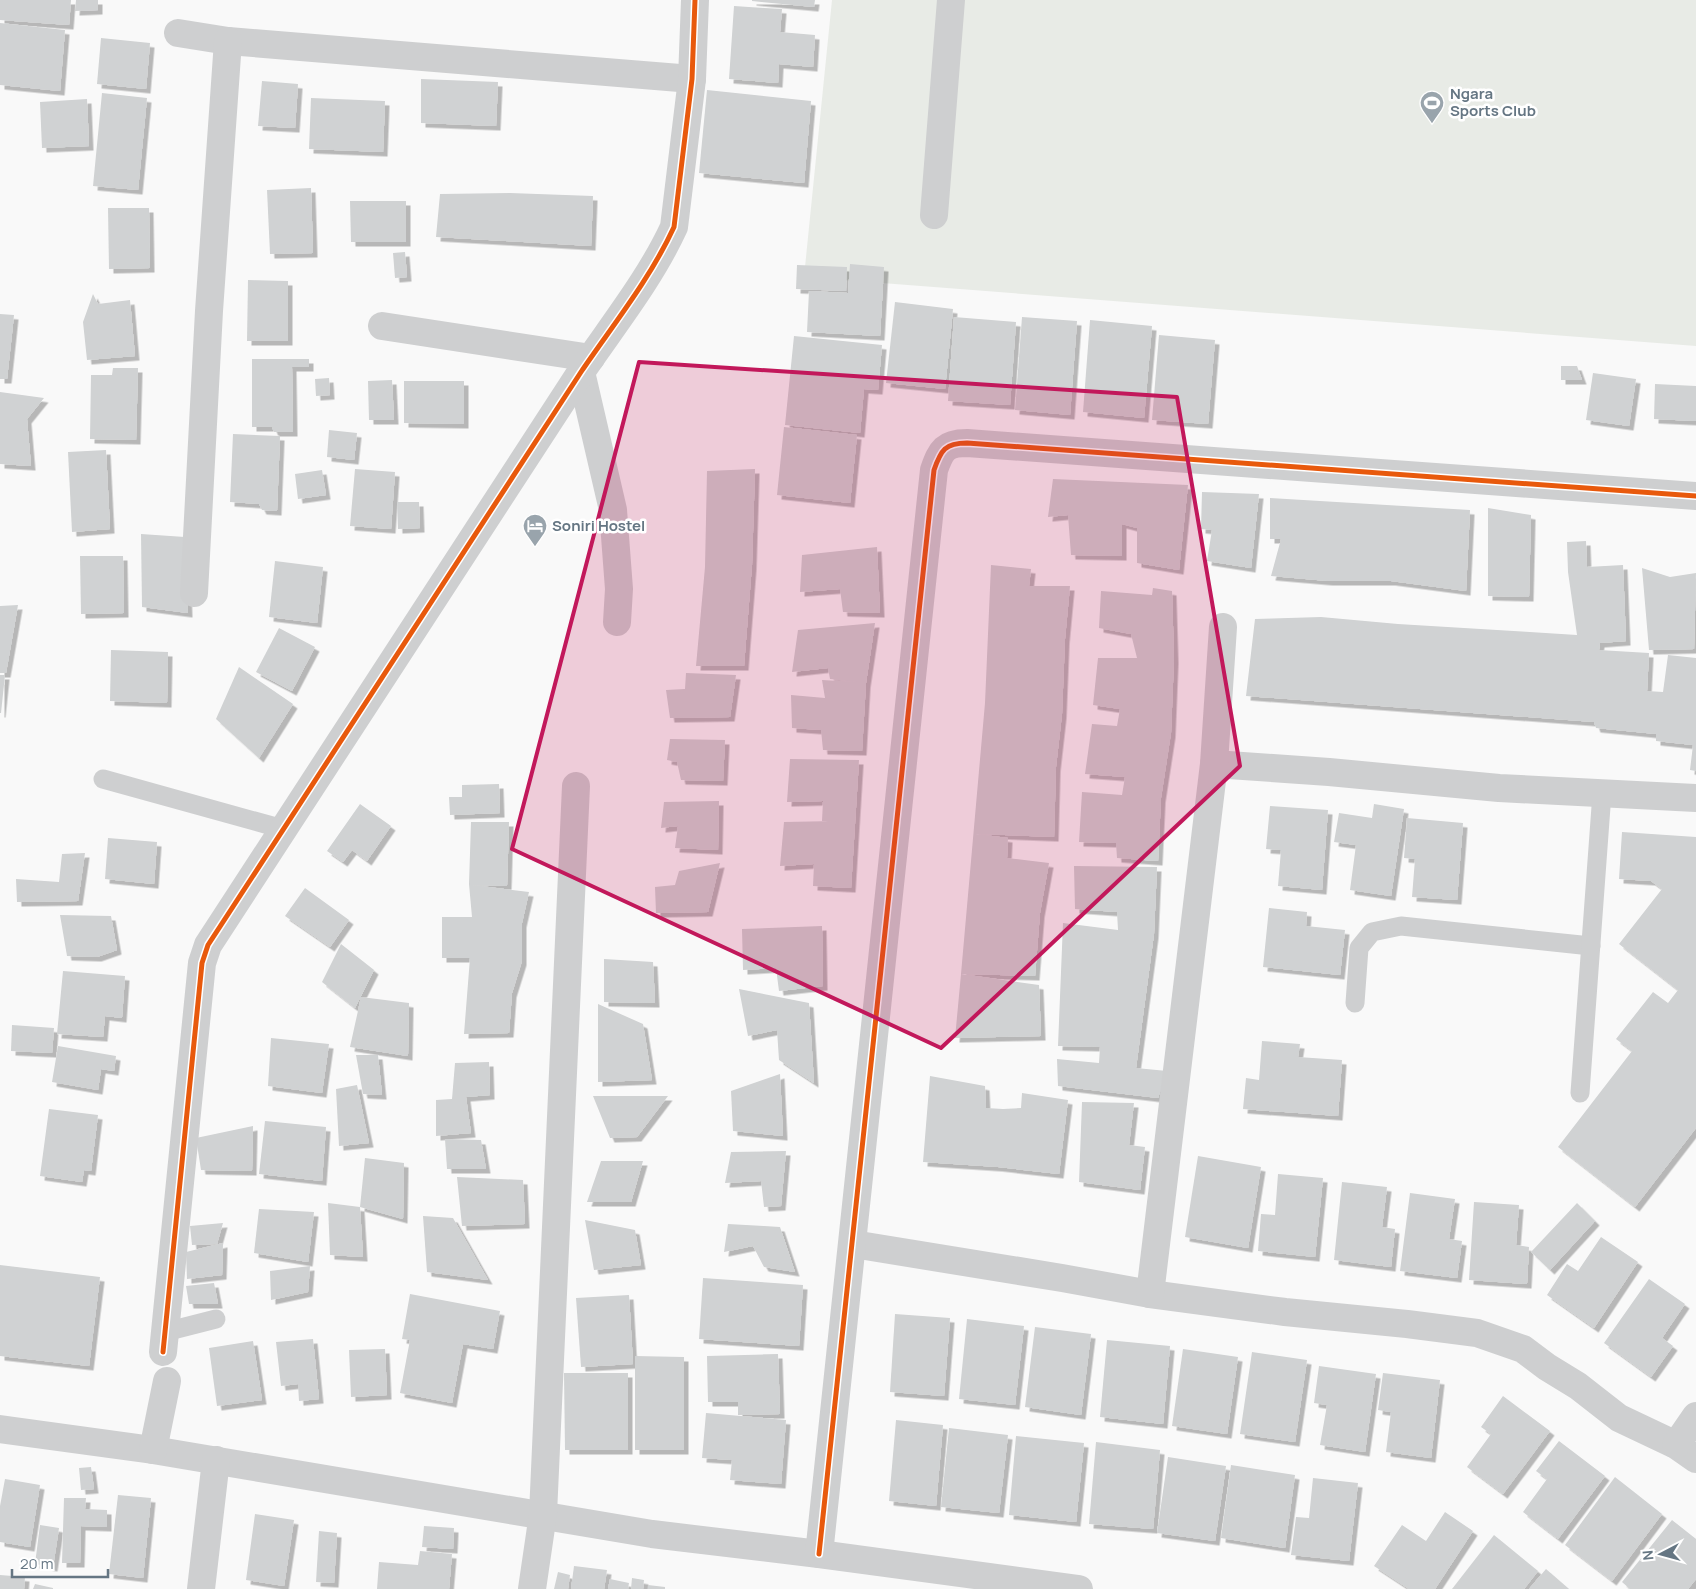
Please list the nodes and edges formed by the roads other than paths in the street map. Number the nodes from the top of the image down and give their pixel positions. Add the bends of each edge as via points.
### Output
1 (695, 0) edge
2 (950, 0) edge
3 (178, 34) dead end
4 (228, 41) junction
5 (692, 79) junction
6 (934, 215) dead end
7 (382, 326) dead end
8 (586, 365) junction
9 (1696, 496) edge
10 (194, 593) dead end
11 (617, 622) dead end
12 (1224, 627) dead end
13 (1214, 764) junction
14 (103, 779) dead end
15 (576, 786) dead end
16 (1602, 793) junction
17 (1696, 798) edge
18 (283, 829) junction
19 (1591, 946) junction
20 (1355, 1003) dead end
21 (1580, 1093) dead end
22 (852, 1244) junction
23 (1150, 1294) junction
24 (216, 1319) dead end
25 (164, 1342) joint
26 (167, 1381) dead end
27 (1696, 1416) edge
28 (0, 1429) edge
29 (153, 1450) junction
30 (1686, 1452) edge
31 (216, 1460) junction
32 (543, 1514) junction
33 (819, 1554) junction
34 (201, 1589) edge
35 (532, 1589) edge
36 (1079, 1589) edge

1 - 5 street
2 - 6 street
3 - 4 street
4 - 5 street
4 - 10 street
5 - 8 street via 674,227 657,260
7 - 8 street
8 - 11 street via 613,510 619,589
8 - 18 street
9 - 22 street via 967,443 947,446 934,470
12 - 13 street
13 - 16 street via 1499,788
13 - 23 street
14 - 18 lane
15 - 32 street
16 - 17 street
16 - 19 lane
18 - 25 street via 208,945 202,963
19 - 20 lane via 1401,926 1372,932 1359,948
19 - 21 lane
22 - 23 street
22 - 33 street
23 - 30 street via 1477,1333 1523,1349 1619,1418
24 - 25 lane
26 - 29 street
27 - 30 street
28 - 29 street
29 - 31 street
31 - 32 street
31 - 34 street
32 - 33 street via 652,1534
32 - 35 street
33 - 36 street

